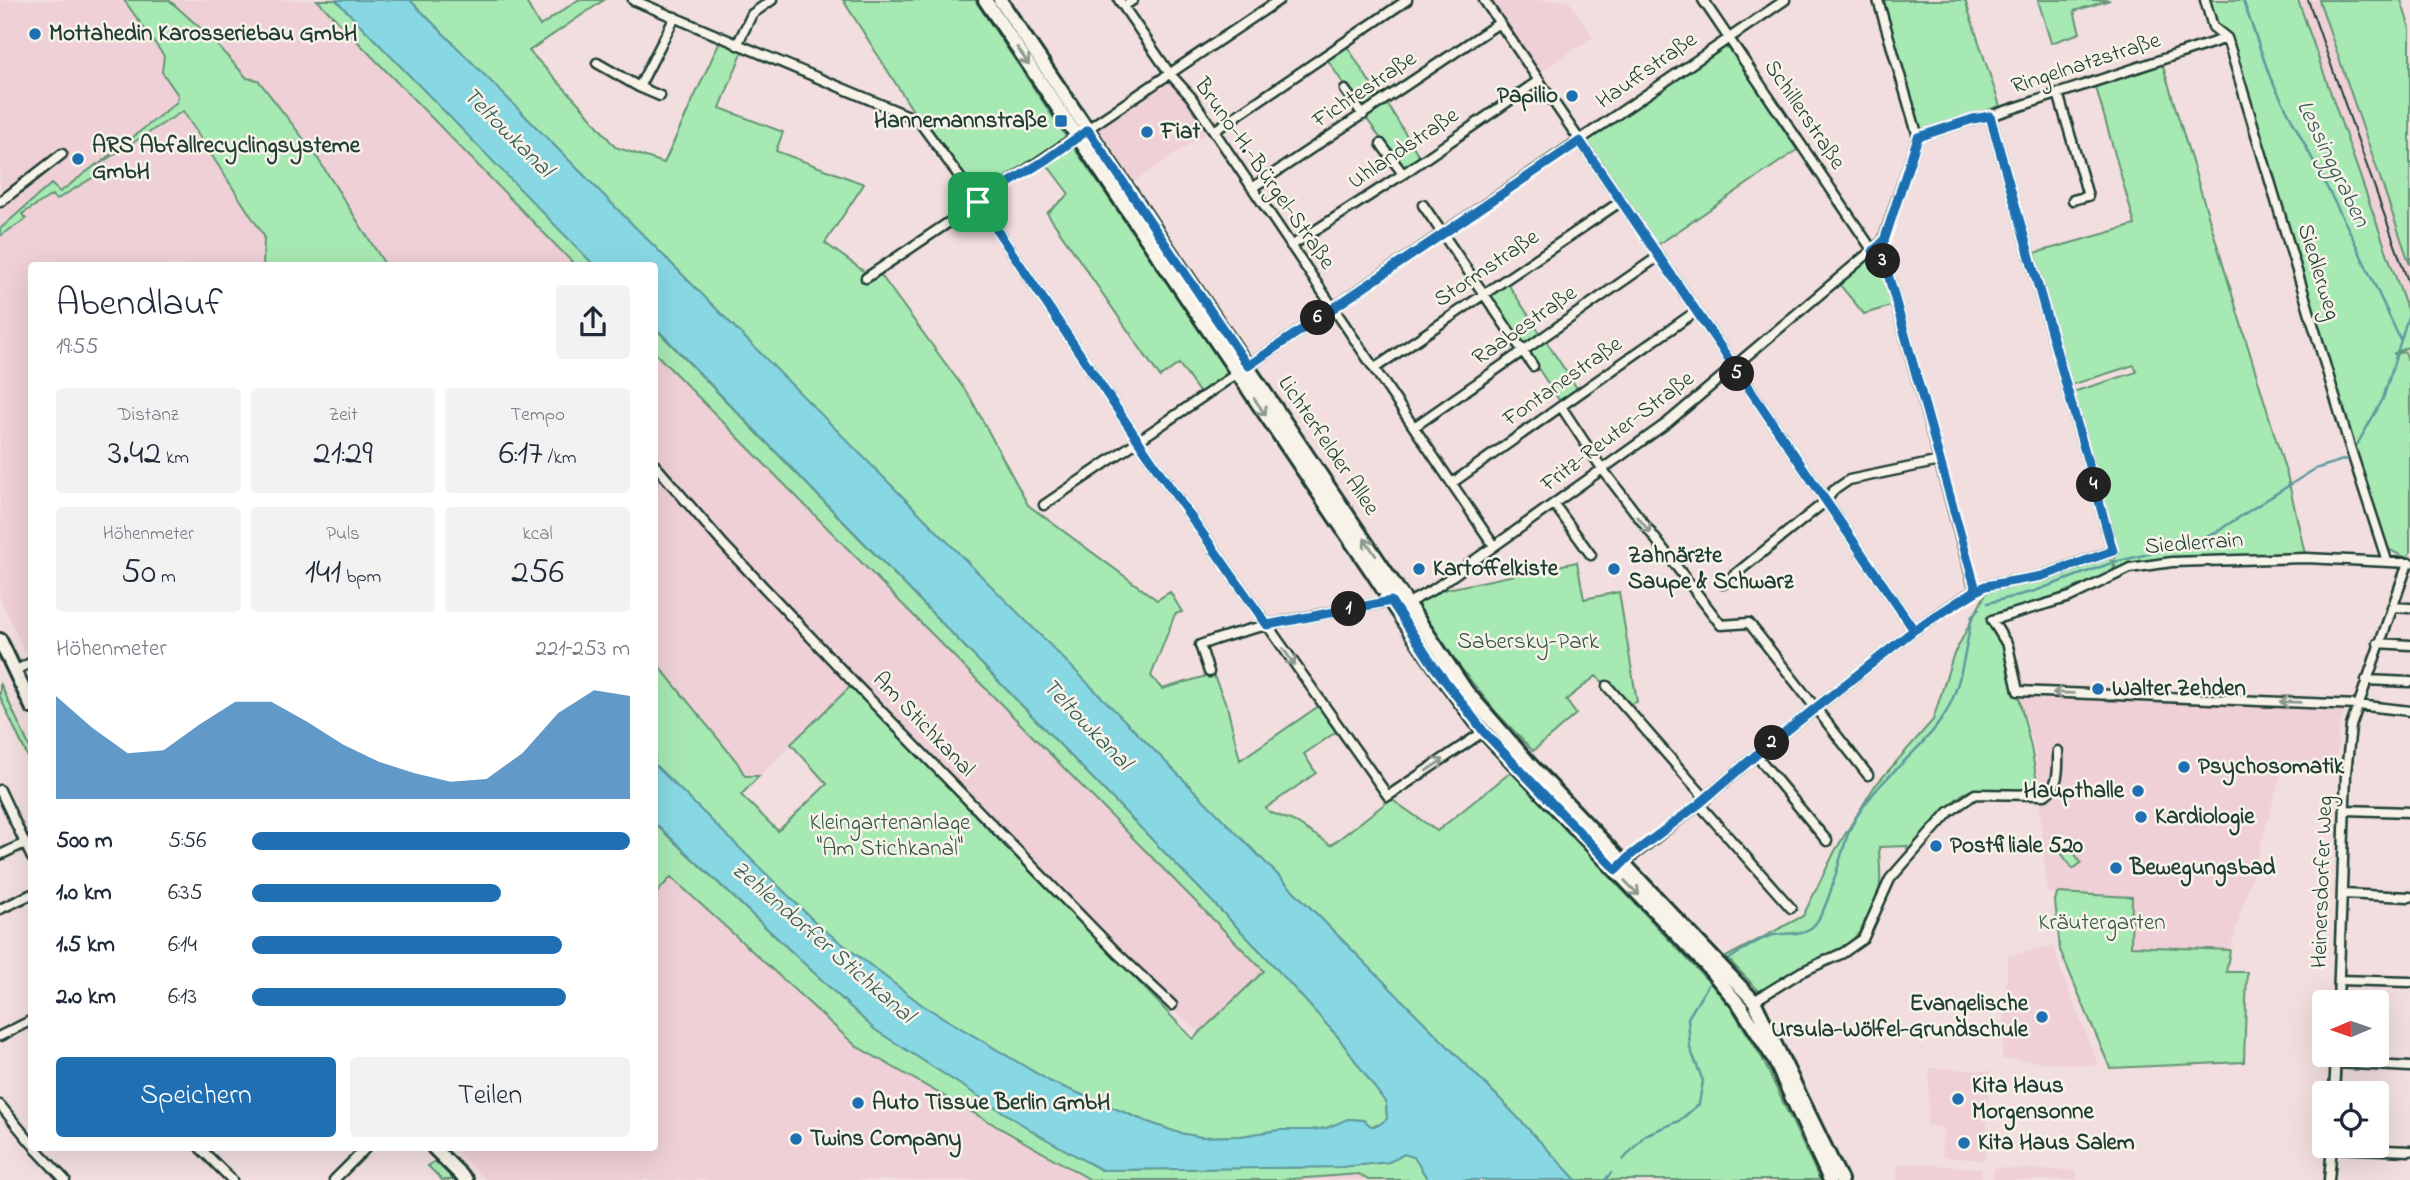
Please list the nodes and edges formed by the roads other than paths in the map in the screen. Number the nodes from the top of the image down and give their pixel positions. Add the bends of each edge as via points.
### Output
1 (633, 0) edge
2 (772, 0) edge
3 (985, 0) edge
4 (1000, 0) edge
5 (1133, 0) edge
6 (1279, 0) edge
7 (1407, 0) edge
8 (1484, 0) edge
9 (1703, 0) edge
10 (1785, 0) edge
11 (1878, 0) edge
12 (2205, 0) edge
13 (1121, 3) edge
14 (675, 17) junction
15 (1499, 23) junction
16 (1728, 37) junction
17 (2227, 38) junction
18 (737, 45) junction
19 (597, 63) dead end
20 (1170, 74) junction
21 (1538, 81) junction
22 (639, 87) junction
23 (1345, 90) dead end
24 (2058, 93) junction
25 (660, 96) dead end
26 (1363, 115) junction
27 (1990, 116) junction
28 (1214, 131) junction
29 (1083, 132) junction
30 (1918, 137) junction
31 (1580, 141) junction
32 (1381, 144) dead end
33 (62, 154) dead end
34 (1402, 174) junction
35 (1252, 188) junction
36 (2073, 200) dead end
37 (0, 202) edge
38 (978, 202) junction
39 (1620, 202) junction
40 (1423, 205) dead end
41 (1443, 233) junction
42 (1291, 246) junction
43 (1873, 251) junction
44 (1659, 256) junction
45 (866, 278) dead end
46 (1483, 294) junction
47 (1333, 308) junction
48 (1695, 312) junction
49 (1523, 351) junction
50 (1533, 366) dead end
51 (1375, 368) junction
52 (1733, 368) junction
53 (1242, 369) junction
54 (1562, 408) junction
55 (1414, 427) junction
56 (1138, 440) junction
57 (1940, 461) junction
58 (658, 469) edge
59 (1603, 470) junction
60 (1452, 482) junction
61 (1826, 500) junction
62 (1554, 504) junction
63 (1044, 505) dead end
64 (1494, 546) junction
65 (1591, 555) dead end
66 (2387, 561) junction
67 (2409, 563) edge
68 (1723, 584) dead end
69 (1976, 590) junction
70 (1391, 601) junction
71 (1408, 603) junction
72 (2392, 607) junction
73 (2410, 608) edge
74 (1267, 625) junction
75 (1914, 630) junction
76 (0, 640) edge
77 (2378, 643) junction
78 (2410, 645) edge
79 (28, 663) edge
80 (8, 667) edge
81 (1209, 672) dead end
82 (2366, 680) junction
83 (2410, 682) edge
84 (1607, 686) dead end
85 (28, 701) edge
86 (2358, 705) junction
87 (1816, 709) junction
88 (2410, 711) edge
89 (1488, 728) junction
90 (2058, 751) dead end
91 (1756, 755) junction
92 (1868, 775) dead end
93 (0, 790) edge
94 (2, 802) edge
95 (1702, 802) junction
96 (2345, 810) junction
97 (2410, 812) edge
98 (1827, 841) dead end
99 (25, 843) junction
100 (28, 849) edge
101 (0, 855) edge
102 (1620, 866) junction
103 (2342, 894) junction
104 (28, 896) edge
105 (2410, 897) edge
106 (1791, 908) dead end
107 (0, 909) edge
108 (2339, 980) junction
109 (2410, 982) edge
110 (2339, 990) edge
111 (1754, 1001) junction
112 (1172, 1005) dead end
113 (28, 1022) edge
114 (0, 1036) edge
115 (2389, 1065) edge
116 (2410, 1067) edge
117 (0, 1105) edge
118 (28, 1139) edge
119 (2389, 1150) edge
120 (38, 1151) edge
121 (203, 1151) edge
122 (363, 1151) edge
123 (436, 1151) edge
124 (2410, 1151) edge
125 (2331, 1158) edge
126 (65, 1180) edge
127 (232, 1180) edge
128 (334, 1180) edge
129 (466, 1180) edge
130 (1830, 1180) edge
131 (1841, 1180) edge
132 (2329, 1180) edge

1 - 14 street
2 - 18 street via 752,14
3 -> 29 main road, Lichterfelder Allee
4 - 29 main road, Lichterfelder Allee
5 - 13 street
6 - 20 street
7 - 28 street
8 - 15 street
9 - 16 street, Schillerstraße
10 - 16 street, Hauffstraße
11 - 30 street
12 - 17 street, Siedlerweg via 2213,27
13 - 20 street, Bruno-H.-Bürgel-Straße
14 - 18 street
14 - 22 street
15 - 21 street
15 - 26 street, Fichtestraße
16 - 31 street, Hauffstraße
16 - 43 street, Schillerstraße
17 - 24 street, Ringelnatzstraße
17 - 66 street, Siedlerweg
18 - 38 street via 918,120
19 - 22 street
20 - 28 street, Bruno-H.-Bürgel-Straße
20 - 29 street
21 - 31 street
21 - 34 street, Uhlandstraße
22 - 25 street
23 - 26 street
24 - 27 street, Ringelnatzstraße
24 - 36 street via 2088,196
26 - 35 street, Fichtestraße
27 - 30 street, Ringelnatzstraße
27 - 69 street via 2113,551 2042,576
28 - 35 street, Bruno-H.-Bürgel-Straße
29 - 38 street
29 - 53 main road, Lichterfelder Allee
30 - 43 street, Fritz-Reuter-Straße via 1884,241
31 - 39 street
31 - 41 street, Hauffstraße
32 - 34 street
33 - 37 street
34 - 42 street, Uhlandstraße
35 - 42 street, Bruno-H.-Bürgel-Straße
38 - 45 street
38 - 56 street
39 - 44 street
39 - 46 street, Stormstraße
40 - 41 street
41 - 46 street
41 - 47 street, Hauffstraße
42 - 47 street, Bruno-H.-Bürgel-Straße
43 - 52 street, Fritz-Reuter-Straße
43 - 57 street, Schillerstraße via 1885,263
44 - 48 street
44 - 49 street, Raabestraße
46 - 49 street
46 - 51 street, Stormstraße
47 - 51 street, Bruno-H.-Bürgel-Straße
47 - 53 street, Hauffstraße
48 - 52 street
48 - 54 street, Fontanestraße
49 - 50 street
49 - 55 street, Raabestraße
51 - 55 street, Bruno-H.-Bürgel-Straße
52 - 59 street, Fritz-Reuter-Straße
52 - 61 street
53 - 56 street, Hauffstraße
53 -> 70 main road, Lichterfelder Allee
71 -> 53 main road, Lichterfelder Allee
54 - 59 street
54 - 60 street, Fontanestraße
55 - 60 street, Bruno-H.-Bürgel-Straße
56 - 63 street, Hauffstraße
56 - 74 street
57 - 61 street via 1849,480
57 - 69 street, Schillerstraße
58 - 112 street, Am Stichkanal via 855,683
59 - 62 street, Fritz-Reuter-Straße
59 -> 87 street via 1721,625 1749,623
60 - 64 street, Bruno-H.-Bürgel-Straße
61 - 68 street
61 - 75 street
62 - 64 street, Fritz-Reuter-Straße
62 - 65 street
64 - 71 street, Fritz-Reuter-Straße
66 - 67 street, Siedlerrain
86 -> 66 street, Siedlerrain via 2018,691 2008,646 1993,620 2070,597 2130,568 2228,559
67 - 72 street, Heinersdorfer Weg
69 - 75 street
70 - 71 street
70 - 74 street
70 - 89 main road, Lichterfelder Allee via 1433,665
71 - 89 main road, Lichterfelder Allee
72 - 73 street
72 - 77 street, Heinersdorfer Weg
74 - 81 street via 1200,645
74 -> 89 street via 1388,796
75 - 87 street
76 - 80 main road
77 - 78 street
77 - 82 street, Heinersdorfer Weg
79 - 80 street
80 - 85 main road
82 - 83 street
82 - 86 street, Heinersdorfer Weg
84 - 95 street
86 - 88 street
86 - 96 street, Heinersdorfer Weg via 2351,726
87 - 91 street
87 - 92 street
89 - 102 main road, Lichterfelder Allee
90 - 111 street via 2057,783 2052,791 2045,795 1982,793 1965,799 1890,879 1863,939
91 - 95 street
91 - 98 street
93 - 94 street
94 - 99 street
95 - 102 street
95 - 106 street
96 - 97 street
96 - 103 street, Heinersdorfer Weg
99 - 100 street
99 - 101 street
102 - 111 main road, Lichterfelder Allee
102 -> 130 main road, Lichterfelder Allee via 1754,1026
103 - 105 street
103 - 108 street, Heinersdorfer Weg
104 - 107 street
108 - 109 street
108 - 110 street, Heinersdorfer Weg
111 - 131 main road, Lichterfelder Allee
113 - 114 street
115 - 116 street
117 - 118 street
119 - 124 street
120 - 126 street
121 - 127 street
122 - 128 street
123 - 129 main road
125 - 132 street

